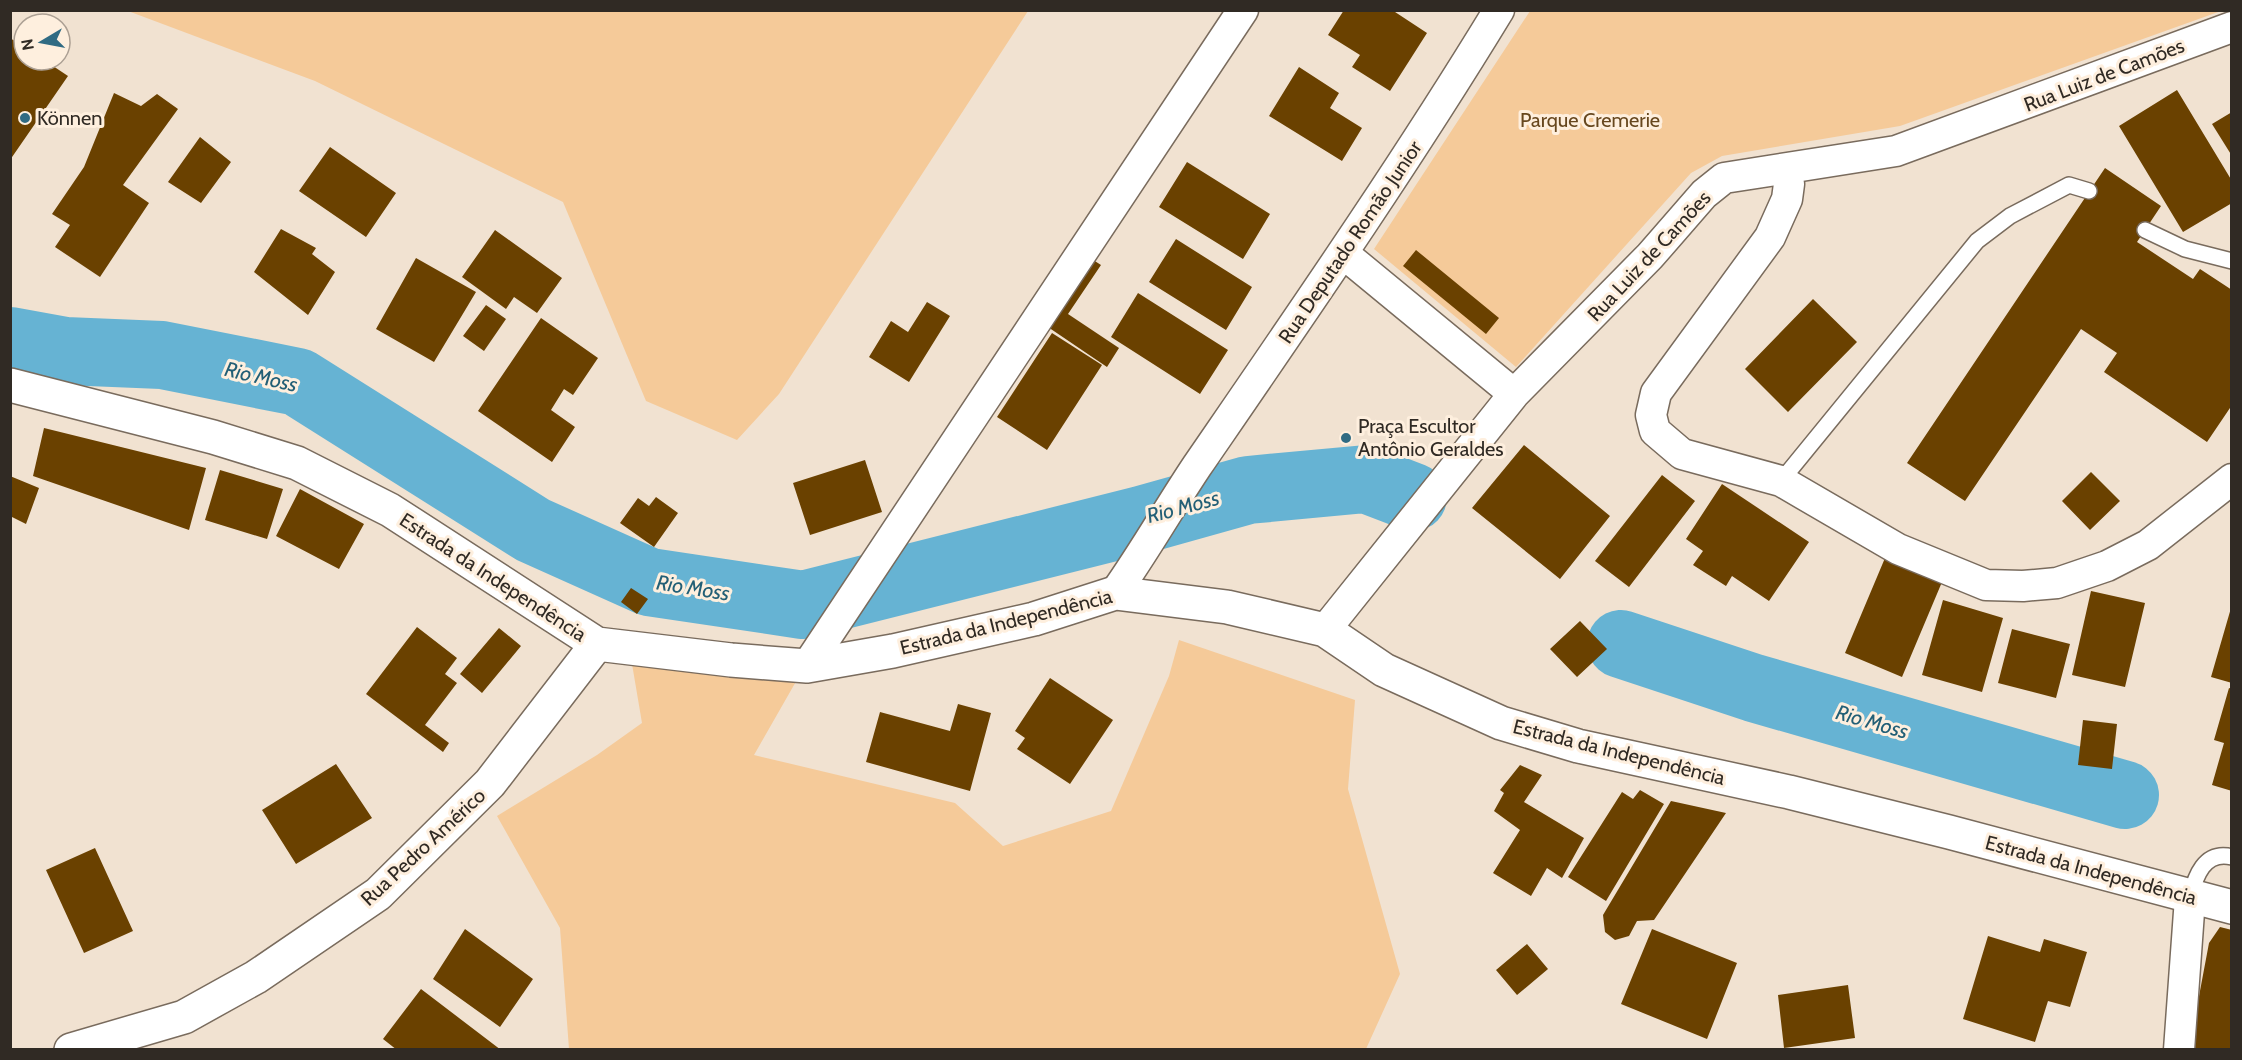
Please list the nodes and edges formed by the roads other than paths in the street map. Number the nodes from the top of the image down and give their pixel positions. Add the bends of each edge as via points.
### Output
1 (1243, 10) edge
2 (1499, 10) edge
3 (2232, 27) edge
4 (1785, 170) junction
5 (2089, 191) dead end
6 (2145, 230) dead end
7 (1344, 254) junction
8 (2232, 261) edge
9 (10, 385) edge
10 (1514, 394) junction
11 (2232, 479) edge
12 (1781, 481) junction
13 (1116, 592) junction
14 (1325, 630) junction
15 (597, 644) junction
16 (808, 664) junction
17 (2232, 857) edge
18 (2190, 898) junction
19 (2232, 907) edge
20 (71, 1050) edge
21 (2179, 1050) edge

1 - 16 street
2 - 7 street, Rua Deputado Romão Junior
3 - 4 street, Rua Luiz de Camões via 1896,151
4 - 10 street, Rua Luiz de Camões via 1724,178 1704,194 1642,264
4 - 12 street via 1789,184 1787,199 1770,237 1656,393 1651,416 1655,431 1682,454
5 - 12 lane via 2069,185 2010,216 1977,241
6 - 8 lane via 2185,249
7 - 10 street
7 - 13 street, Rua Deputado Romão Junior via 1195,469
9 - 15 street, Estrada da Independência via 213,437 297,463 390,510
10 - 14 street, Rua Luiz de Camões
11 - 12 street via 2148,545 2107,566 2057,583 2023,586 1986,585 1898,549
13 - 14 street, Estrada da Independência via 1227,608
13 - 16 street, Estrada da Independência via 1034,619 893,651
14 - 18 street, Estrada da Independência via 1384,670 1501,723 1578,746 1949,832
15 - 16 street, Estrada da Independência via 731,660
15 - 20 street, Rua Pedro Américo via 490,783 378,894 256,977 184,1017
17 - 18 lane via 2206,861 2196,875
18 - 19 street, Estrada da Independência
18 - 21 street

